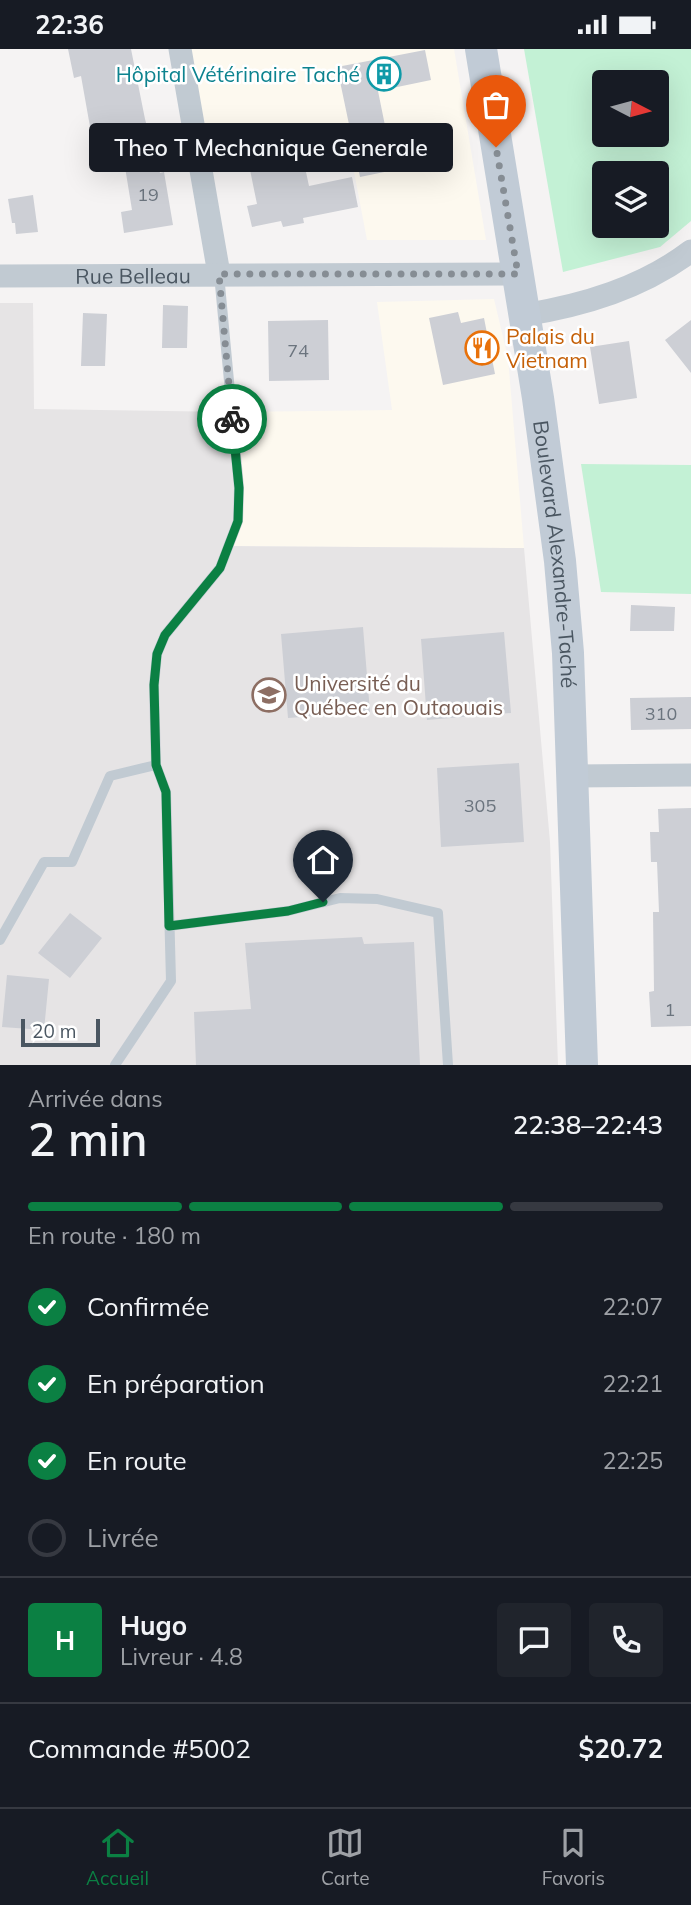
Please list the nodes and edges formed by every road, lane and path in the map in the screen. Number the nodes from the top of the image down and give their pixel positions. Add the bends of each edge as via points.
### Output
1 (180, 49) edge
2 (481, 49) edge
3 (691, 251) edge
4 (219, 274) junction
5 (518, 274) junction
6 (0, 276) edge
7 (524, 315) junction
8 (156, 765) junction
9 (691, 775) edge
10 (573, 776) junction
11 (169, 926) junction
12 (0, 940) edge
13 (115, 1065) edge
14 (448, 1065) edge
15 (582, 1065) edge

1 - 4 street
2 - 5 main road, Boulevard Alexandre-Taché
3 - 7 street via 628,288
4 - 5 street, Rue Belleau
4 - 6 street, Rue Belleau
4 - 8 lane via 239,488 238,521 220,568 165,635 157,654
5 - 7 main road, Boulevard Alexandre-Taché
7 - 10 main road, Boulevard Alexandre-Taché via 560,561
8 - 11 lane via 166,792
8 - 12 lane via 110,776 72,862 44,862
9 - 10 street
10 - 15 main road, Boulevard Alexandre-Taché
11 - 13 lane via 171,981
11 - 14 lane via 288,911 340,898 377,899 438,913

